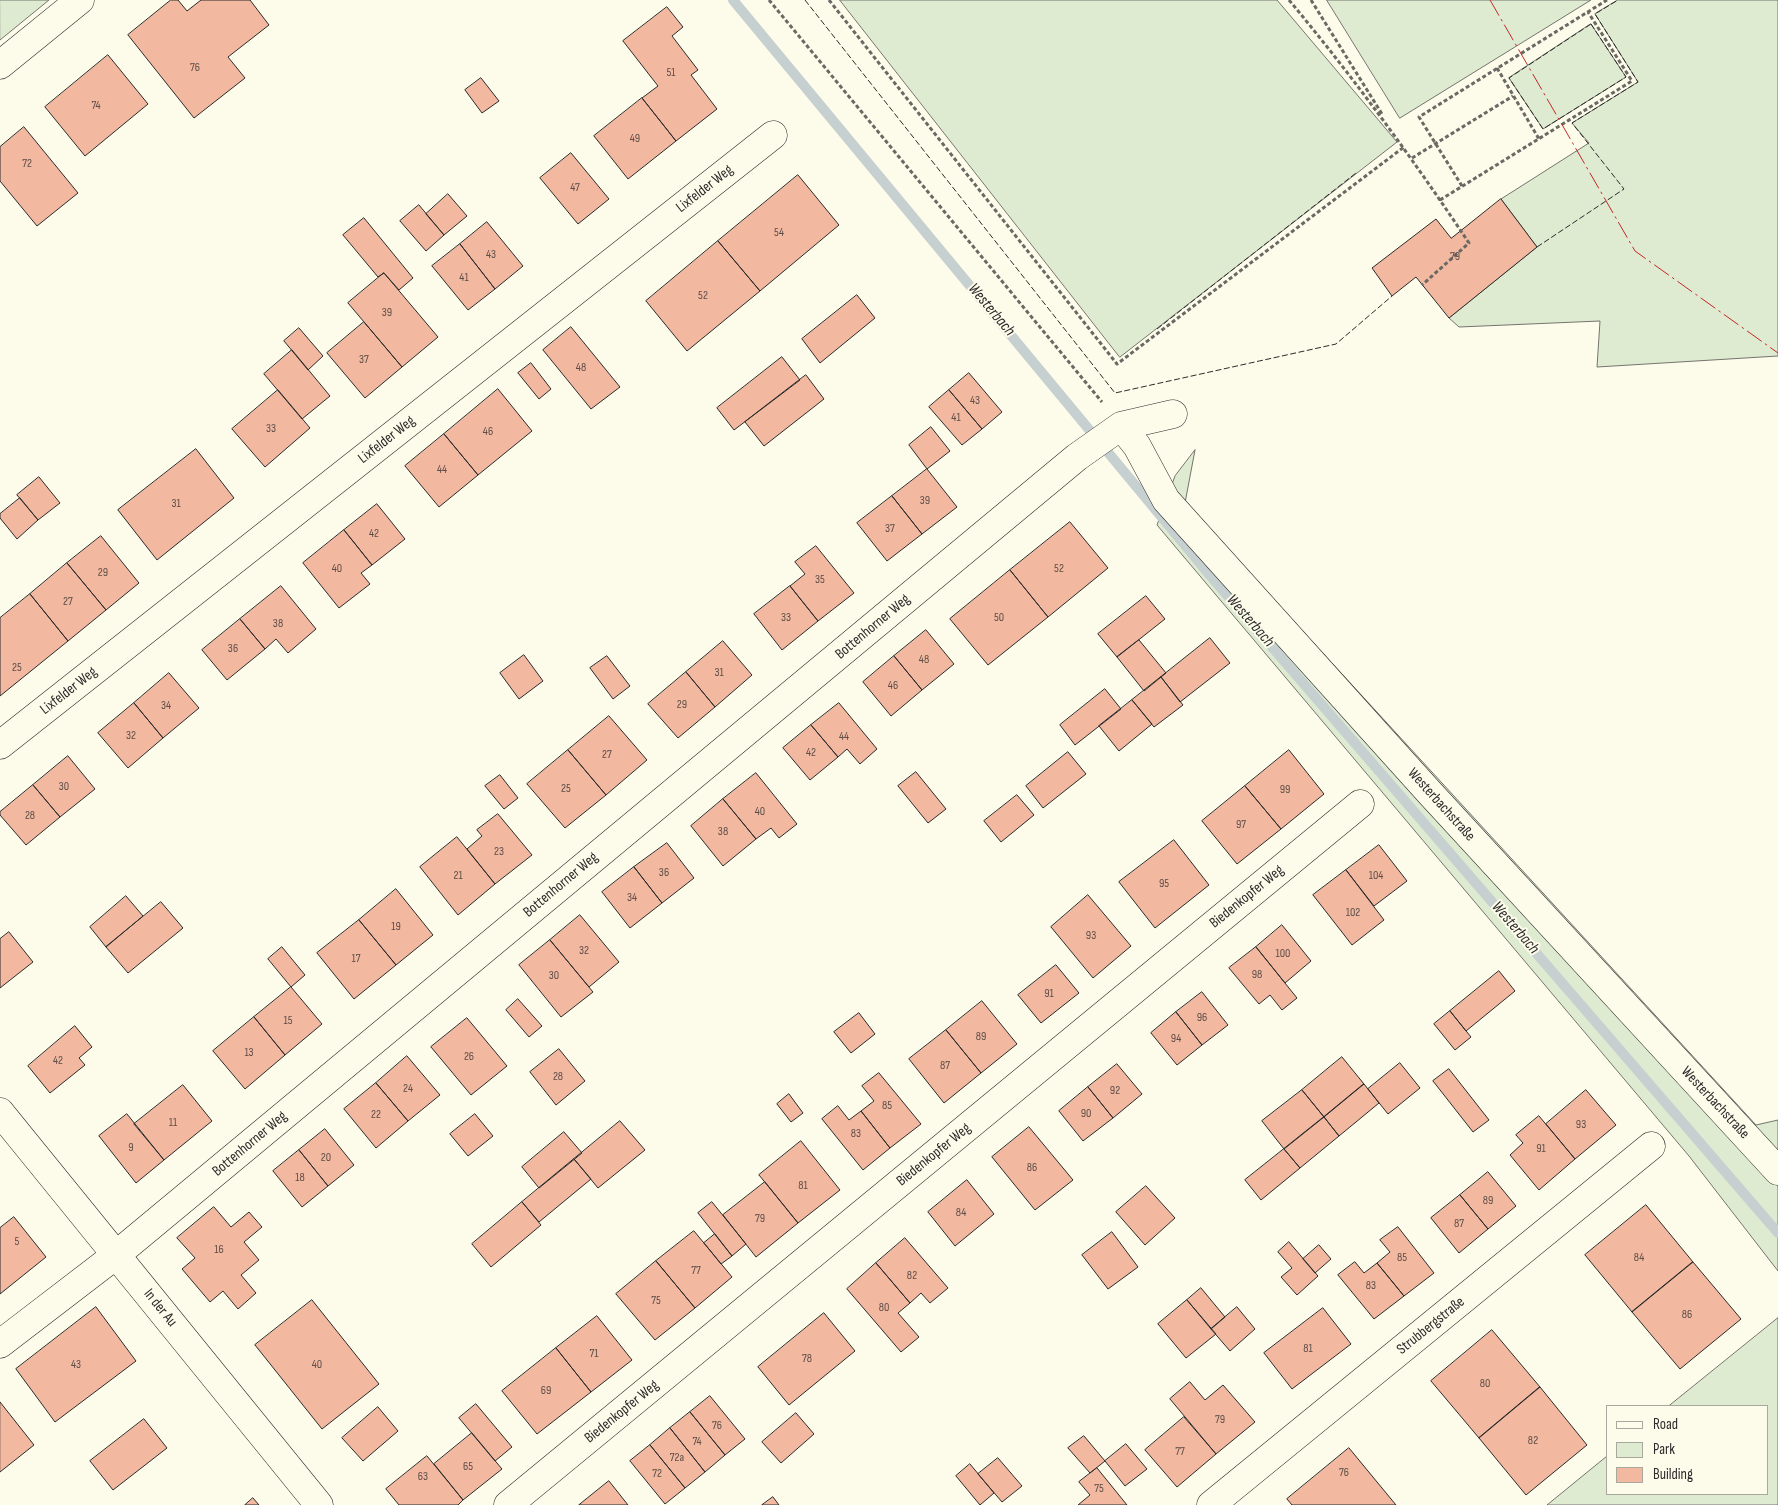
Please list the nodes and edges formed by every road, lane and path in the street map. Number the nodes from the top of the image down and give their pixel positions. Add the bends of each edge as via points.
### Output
1 (80, 0) edge
2 (769, 0) edge
3 (829, 0) edge
4 (1289, 0) edge
5 (1312, 0) edge
6 (1607, 0) edge
7 (1588, 12) junction
8 (0, 65) edge
9 (1497, 68) junction
10 (1513, 96) junction
11 (1393, 132) junction
12 (773, 135) dead end
13 (1538, 139) junction
14 (1436, 143) junction
15 (1404, 147) junction
16 (1412, 158) junction
17 (1462, 186) junction
18 (1440, 200) junction
19 (1422, 285) dead end
20 (1173, 414) dead end
21 (1116, 429) junction
22 (0, 745) edge
23 (1360, 804) dead end
24 (0, 1112) edge
25 (1652, 1146) dead end
26 (1778, 1171) edge
27 (116, 1254) junction
28 (0, 1344) edge
29 (320, 1505) edge
30 (508, 1505) edge
31 (1211, 1505) edge

1 - 8 street
2 - 21 path
3 - 15 path via 1117,364
4 - 11 path
5 - 11 path
6 - 7 path
7 - 9 path
7 - 13 path via 1632,81
9 - 10 path
9 - 14 path via 1419,117
10 - 13 path
10 - 14 path
11 - 15 path
12 - 22 street, Lixfelder Weg
13 - 17 path
14 - 16 path
14 - 17 path
15 - 16 path
16 - 18 path
17 - 18 path
18 - 19 path via 1469,244
20 - 21 street
21 - 26 street, Westerbachstraße via 1137,446 1166,500 1422,785
21 - 27 street, Bottenhorner Weg via 1077,457
23 - 30 street, Biedenkopfer Weg
24 - 27 street, In der Au
25 - 31 street, Strubbergstraße
27 - 28 street, Bottenhorner Weg
27 - 29 street, In der Au

